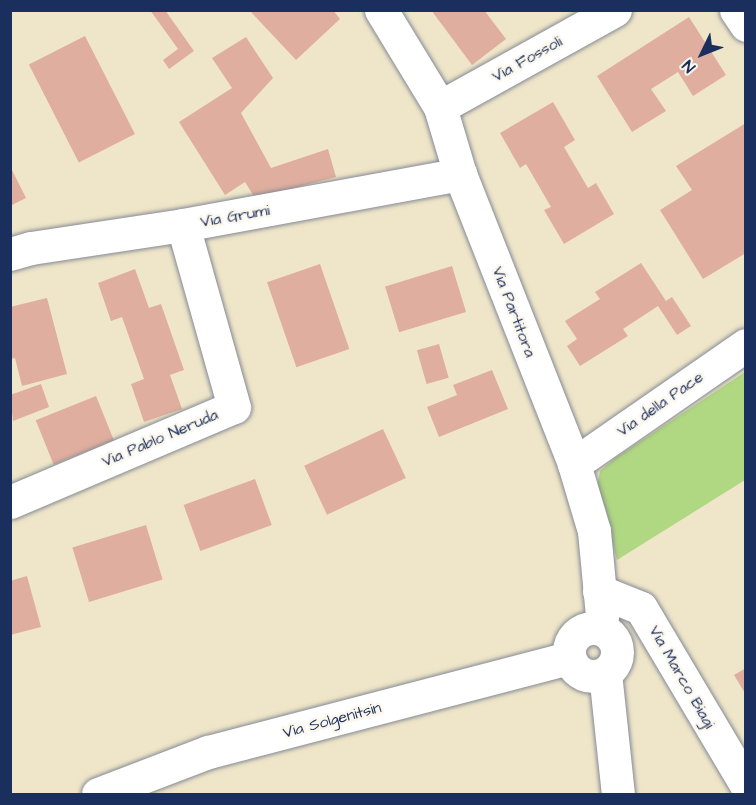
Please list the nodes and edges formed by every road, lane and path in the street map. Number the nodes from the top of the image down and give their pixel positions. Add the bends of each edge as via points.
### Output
1 (381, 10) edge
2 (615, 10) edge
3 (736, 10) edge
4 (746, 25) edge
5 (440, 107) junction
6 (460, 174) junction
7 (183, 225) junction
8 (10, 254) edge
9 (746, 345) edge
10 (574, 464) junction
11 (10, 502) edge
12 (599, 591) junction
13 (597, 627) junction
14 (569, 658) junction
15 (604, 673) junction
16 (746, 785) edge
17 (98, 795) edge
18 (618, 795) edge

1 - 5 street, Via Partitora
2 - 5 street, Via Fossoli
3 - 4 street
5 - 6 street, Via Partitora
6 - 7 street, Via Grumi
6 - 10 street, Via Partitora
7 - 8 street, Via Grumi
7 - 11 street, Via Pablo Neruda via 234,407
9 - 10 street, Via della Pace
10 - 12 street, Via Partitora via 594,531
12 - 13 street, Via Partitora via 602,616
12 - 16 street, Via Marco Biagi via 641,608
13 - 14 street via 588,627 573,637
13 - 15 street via 609,633 617,645 616,660
14 - 15 street via 584,674
14 - 17 street, Via Solgenitsin via 208,752
15 - 18 street

